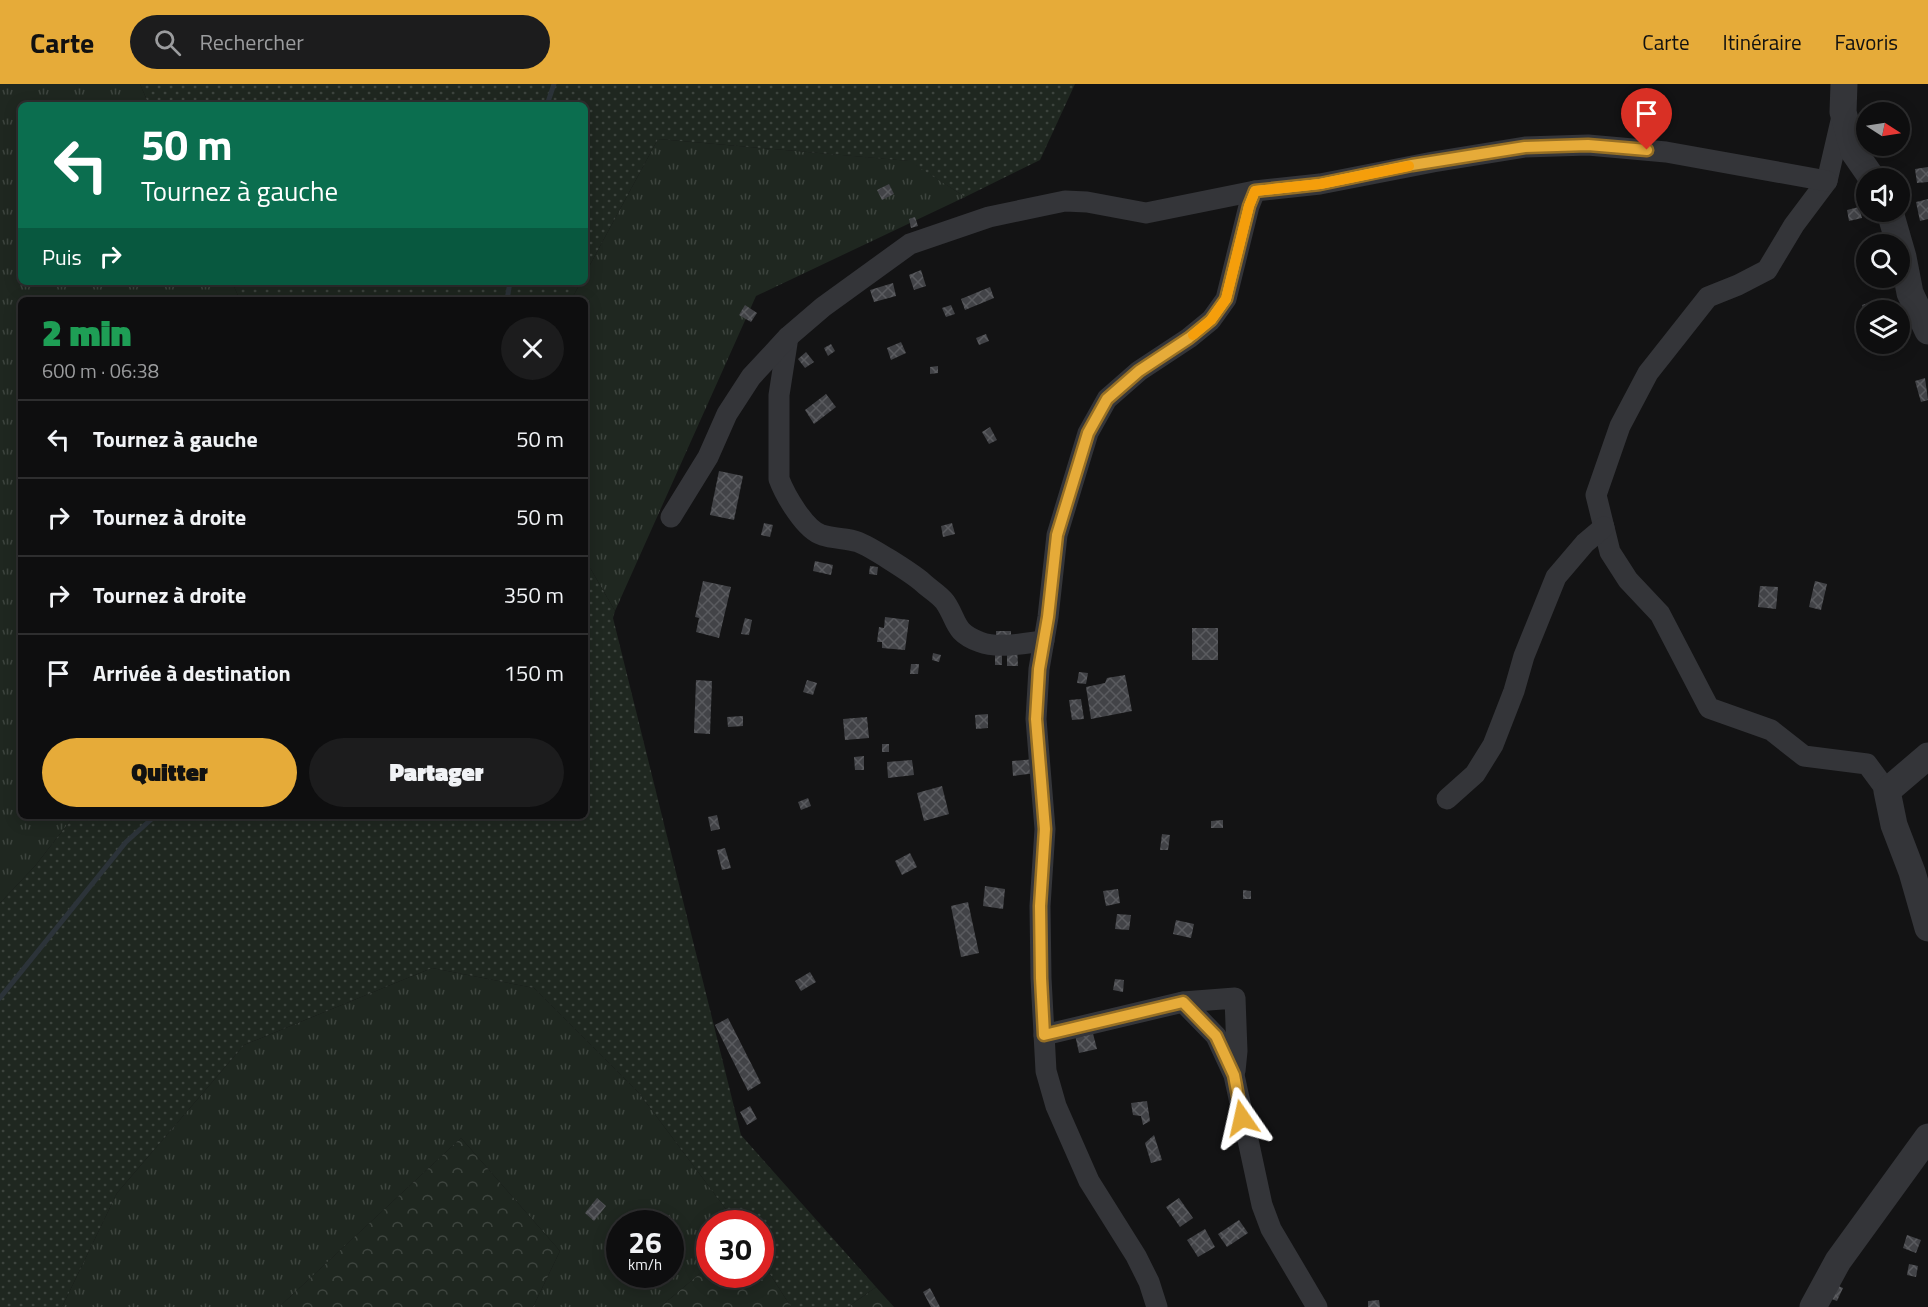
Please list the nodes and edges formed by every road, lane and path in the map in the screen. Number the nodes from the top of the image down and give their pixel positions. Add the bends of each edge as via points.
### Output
1 (1844, 84) edge
2 (1843, 112) junction
3 (1865, 168) edge
4 (1827, 181) junction
5 (1255, 191) junction
6 (1893, 222) edge
7 (1928, 331) edge
8 (788, 337) junction
9 (671, 517) dead end
10 (1604, 527) junction
11 (1044, 641) junction
12 (1928, 756) edge
13 (1887, 790) junction
14 (1447, 799) dead end
15 (1928, 928) edge
16 (1183, 1002) junction
17 (1044, 1035) junction
18 (1234, 1075) junction
19 (1928, 1137) edge
20 (1157, 1307) edge
21 (1317, 1307) edge
22 (1813, 1307) edge

1 - 2 street
2 - 3 street via 1854,152
2 - 4 street
4 - 5 street via 1666,152 1588,145 1525,147 1320,184
4 - 10 street via 1767,270 1708,297 1648,373 1620,426 1596,495
5 - 8 street via 1146,213 1065,201 970,223 910,244
5 - 11 street via 1226,299 1211,320 1107,399 1088,433 1057,535
6 - 7 street via 1911,293
8 - 9 street via 751,377
8 - 11 street via 779,395 779,479 805,522 822,535 859,542 918,579 944,602 955,624 982,643
10 - 13 street via 1610,552 1628,580 1660,614 1709,708 1771,730 1804,756 1867,764
10 - 14 street via 1556,576 1493,745 1475,774
11 - 17 street via 1036,719 1045,829 1040,906
12 - 13 street
13 - 15 street via 1893,825
16 - 17 street
16 - 18 street via 1216,1036
16 - 18 street via 1235,998
17 - 20 street via 1046,1071 1056,1106 1089,1181 1140,1265
18 - 21 street via 1262,1205 1271,1229
19 - 22 street via 1838,1261

